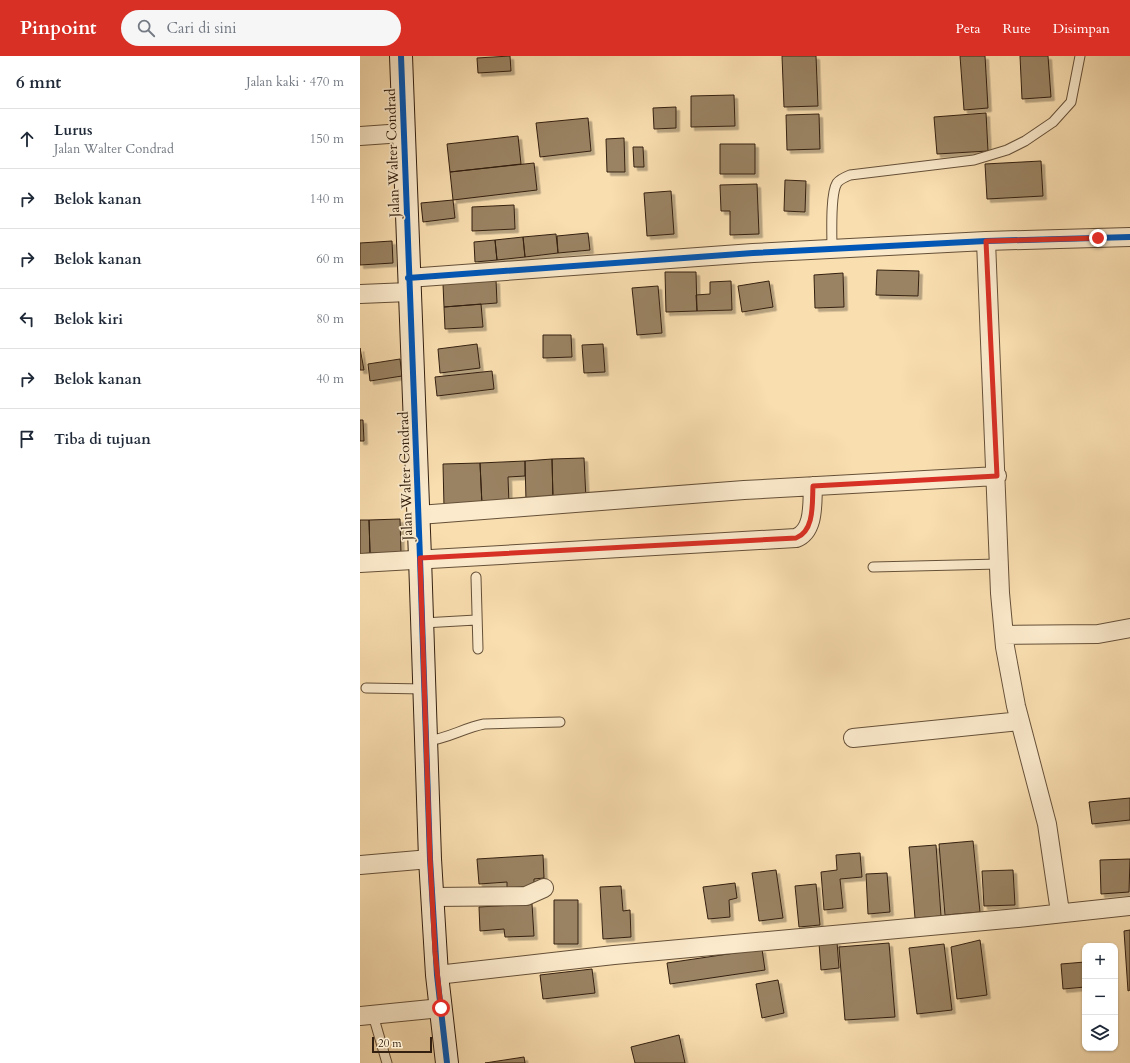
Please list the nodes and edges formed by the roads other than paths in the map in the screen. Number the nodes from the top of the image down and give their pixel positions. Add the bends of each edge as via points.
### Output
1 (400, 56) edge
2 (1080, 56) edge
3 (403, 133) junction
4 (360, 136) edge
5 (1130, 237) edge
6 (986, 241) junction
7 (832, 249) junction
8 (408, 285) junction
9 (360, 294) edge
10 (997, 476) junction
11 (813, 486) junction
12 (419, 515) junction
13 (420, 558) junction
14 (360, 563) edge
15 (999, 564) junction
16 (873, 567) dead end
17 (476, 577) dead end
18 (476, 620) junction
19 (422, 623) junction
20 (1130, 628) edge
21 (1004, 635) junction
22 (478, 649) dead end
23 (366, 688) dead end
24 (425, 689) junction
25 (1020, 721) junction
26 (560, 722) dead end
27 (853, 738) dead end
28 (426, 742) junction
29 (430, 858) junction
30 (360, 865) edge
31 (544, 888) dead end
32 (433, 897) junction
33 (1130, 906) edge
34 (1060, 912) junction
35 (437, 975) junction
36 (441, 1008) junction
37 (367, 1016) edge
38 (387, 1063) edge
39 (448, 1063) edge

1 - 3 street, Jalan Walter Condrad
2 - 7 lane via 1070,102 1053,122 1025,141 1007,150 974,160 850,175 839,180 835,187
3 - 4 street
3 - 8 street, Jalan Walter Condrad
5 - 6 street
6 - 7 street
6 - 10 street
7 - 8 street via 745,253
8 - 9 street
8 - 12 street, Jalan Walter Condrad
10 - 11 street
10 - 15 street
11 - 12 street
11 - 13 street via 810,526 796,538
12 - 13 street, Jalan Walter Condrad
13 - 14 street
13 - 19 street, Jalan Walter Condrad
15 - 16 lane
15 - 21 street
17 - 18 lane
18 - 19 lane
18 - 22 lane
19 - 24 street, Jalan Walter Condrad
20 - 21 street via 1098,634
21 - 25 street
23 - 24 lane
24 - 28 street, Jalan Walter Condrad
25 - 27 street
25 - 34 street via 1047,824
26 - 28 lane via 484,724 441,740
28 - 29 street, Jalan Walter Condrad
29 - 30 street
29 - 32 street, Jalan Walter Condrad
31 - 32 street via 526,896
32 - 35 street, Jalan Walter Condrad
33 - 34 street
34 - 35 street via 1010,919 614,955
35 - 36 street, Jalan Walter Condrad
36 - 37 street
36 - 39 street, Jalan Walter Condrad
37 - 38 lane

